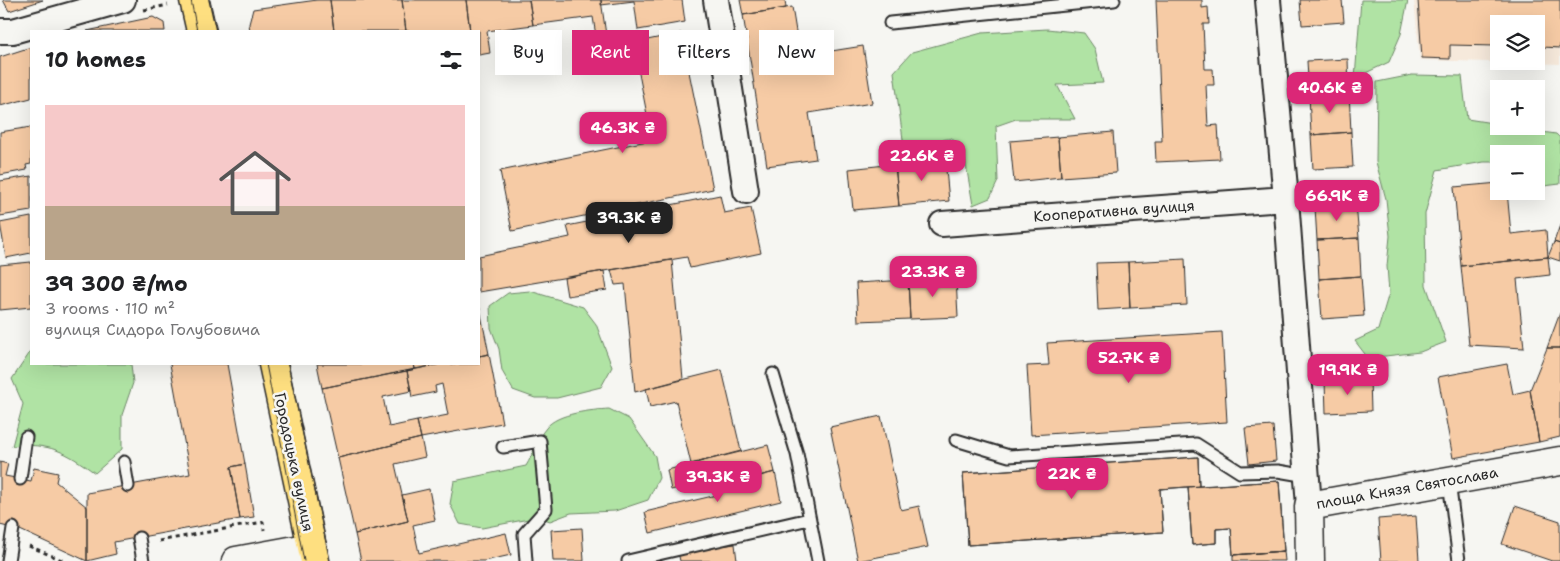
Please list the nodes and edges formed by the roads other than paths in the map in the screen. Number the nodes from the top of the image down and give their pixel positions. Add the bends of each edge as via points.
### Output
1 (123, 0) edge
2 (197, 0) edge
3 (716, 0) edge
4 (1114, 0) edge
5 (1268, 0) edge
6 (890, 24) dead end
7 (201, 30) edge
8 (0, 31) edge
9 (746, 191) dead end
10 (1286, 198) junction
11 (942, 224) dead end
12 (273, 365) edge
13 (773, 374) dead end
14 (26, 437) dead end
15 (956, 440) dead end
16 (503, 447) dead end
17 (1560, 461) edge
18 (124, 462) dead end
19 (1306, 476) junction
20 (20, 479) dead end
21 (1449, 481) junction
22 (128, 486) dead end
23 (1309, 506) junction
24 (809, 519) junction
25 (12, 534) road end
26 (139, 541) road end
27 (314, 554) edge
28 (8, 561) edge
29 (144, 561) edge
30 (236, 561) edge
31 (526, 561) edge
32 (628, 561) edge
33 (818, 561) edge
34 (1310, 561) edge
35 (1459, 561) edge

1 - 8 street via 13,31
2 - 7 main road
3 - 9 street
4 - 6 lane
5 - 10 street
10 - 11 street, Кооперативна вулиця
10 - 19 street
12 - 27 main road, Городоцька вулиця
13 - 24 lane via 798,454
14 - 20 lane
15 - 19 lane via 1009,456 1196,444 1240,472 1278,471
16 - 31 lane via 540,441 546,509 524,534
17 - 21 street, площа Князя Святослава
18 - 22 lane
19 - 23 street
21 - 23 street, площа Князя Святослава
21 - 35 lane
23 - 34 street, площа Князя Святослава
24 - 32 lane
24 - 33 lane
25 - 28 lane
26 - 29 lane
27 - 30 street

